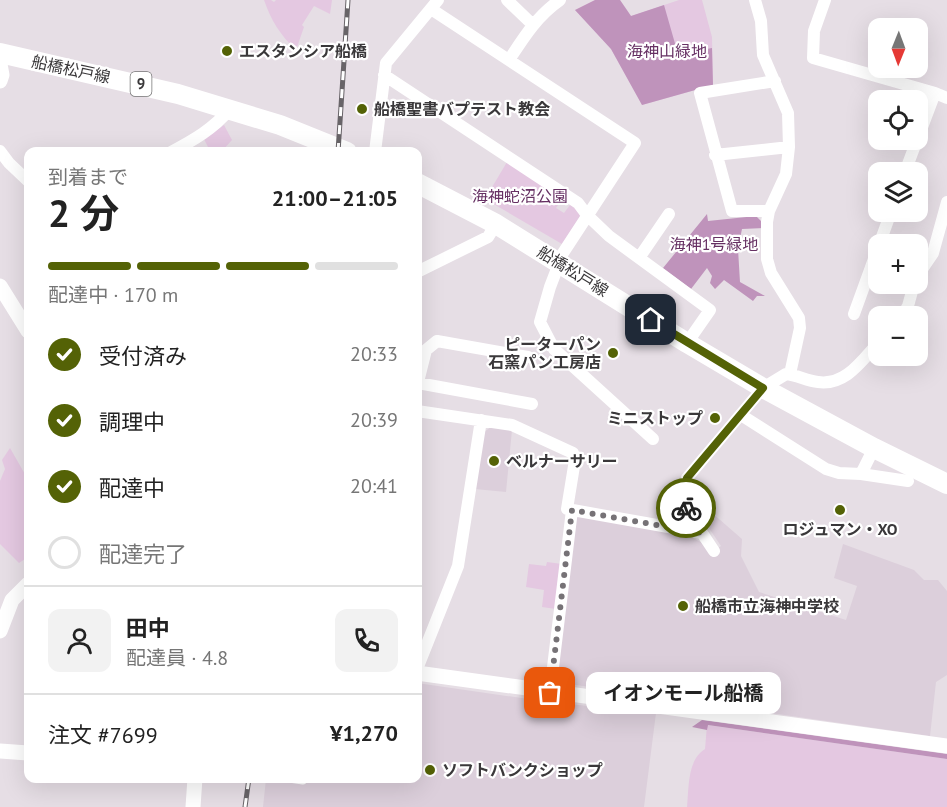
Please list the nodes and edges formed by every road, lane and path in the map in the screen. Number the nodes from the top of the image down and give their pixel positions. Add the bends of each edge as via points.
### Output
1 (507, 0) edge
2 (560, 0) edge
3 (755, 0) edge
4 (825, 0) edge
5 (435, 4) edge
6 (532, 24) junction
7 (0, 53) edge
8 (509, 60) junction
9 (0, 64) edge
10 (384, 75) junction
11 (0, 81) edge
12 (775, 81) junction
13 (935, 93) junction
14 (947, 98) edge
15 (230, 109) junction
16 (928, 112) edge
17 (180, 147) edge
18 (335, 147) edge
19 (376, 147) edge
20 (789, 147) junction
21 (0, 151) edge
22 (716, 155) junction
23 (24, 177) edge
24 (422, 186) edge
25 (947, 202) edge
26 (769, 211) junction
27 (669, 214) dead end
28 (587, 215) junction
29 (887, 222) edge
30 (496, 224) junction
31 (639, 258) junction
32 (928, 259) edge
33 (559, 262) junction
34 (422, 270) edge
35 (0, 286) edge
36 (854, 314) dead end
37 (24, 325) edge
38 (687, 343) junction
39 (422, 347) edge
40 (868, 354) edge
41 (528, 357) dead end
42 (790, 374) junction
43 (422, 385) edge
44 (763, 388) junction
45 (532, 404) dead end
46 (422, 412) edge
47 (741, 415) junction
48 (481, 420) junction
49 (653, 439) dead end
50 (874, 448) junction
51 (861, 474) junction
52 (908, 481) dead end
53 (947, 484) edge
54 (572, 510) junction
55 (702, 533) junction
56 (714, 550) dead end
57 (24, 588) edge
58 (0, 631) edge
59 (422, 658) edge
60 (422, 672) edge
61 (550, 693) junction
62 (947, 746) edge
63 (0, 751) edge
64 (24, 753) edge
65 (195, 783) edge
66 (194, 807) edge

1 - 6 street
2 - 6 street
3 - 12 street via 763,55
4 - 13 street via 814,31 813,58
5 - 8 street
5 - 10 street via 386,63
6 - 8 street
7 - 15 main road, 船橋松戸線 / 9 via 137,83
8 - 28 street via 635,142
9 - 11 street
10 - 19 street
10 - 28 street via 579,203
12 - 20 street via 788,112
12 - 22 street via 700,93
13 - 14 street
13 - 16 street
15 - 17 street via 205,134
15 - 18 main road, 船橋松戸線 / 9
20 - 22 street
20 - 26 street via 786,174
21 - 23 street
22 - 26 street via 732,211
24 - 30 main road, 船橋松戸線
25 - 32 street
26 - 42 street via 767,259 771,273 800,318
27 - 31 street
28 - 31 street
28 - 33 street
29 - 36 street
30 - 33 main road, 船橋松戸線
30 - 34 street via 488,237
31 - 38 street via 710,310
33 - 38 main road, 船橋松戸線
33 - 49 street via 540,322 549,342
35 - 37 street
38 - 44 main road, 船橋松戸線
39 - 41 street via 437,342
40 - 42 street via 843,378 820,383
42 - 44 street
43 - 45 street
44 - 47 street
44 - 50 main road, 船橋松戸線
46 - 48 street
47 - 51 street via 826,469
47 - 55 street via 687,478 685,502
48 - 54 street via 512,425 573,453 567,509
48 - 59 street via 458,566
50 - 51 street
50 - 53 main road, 船橋松戸線
51 - 52 street
54 - 55 street
54 - 61 street
55 - 56 street
57 - 58 street via 12,600
60 - 61 street
61 - 62 street
63 - 64 street
65 - 66 street

